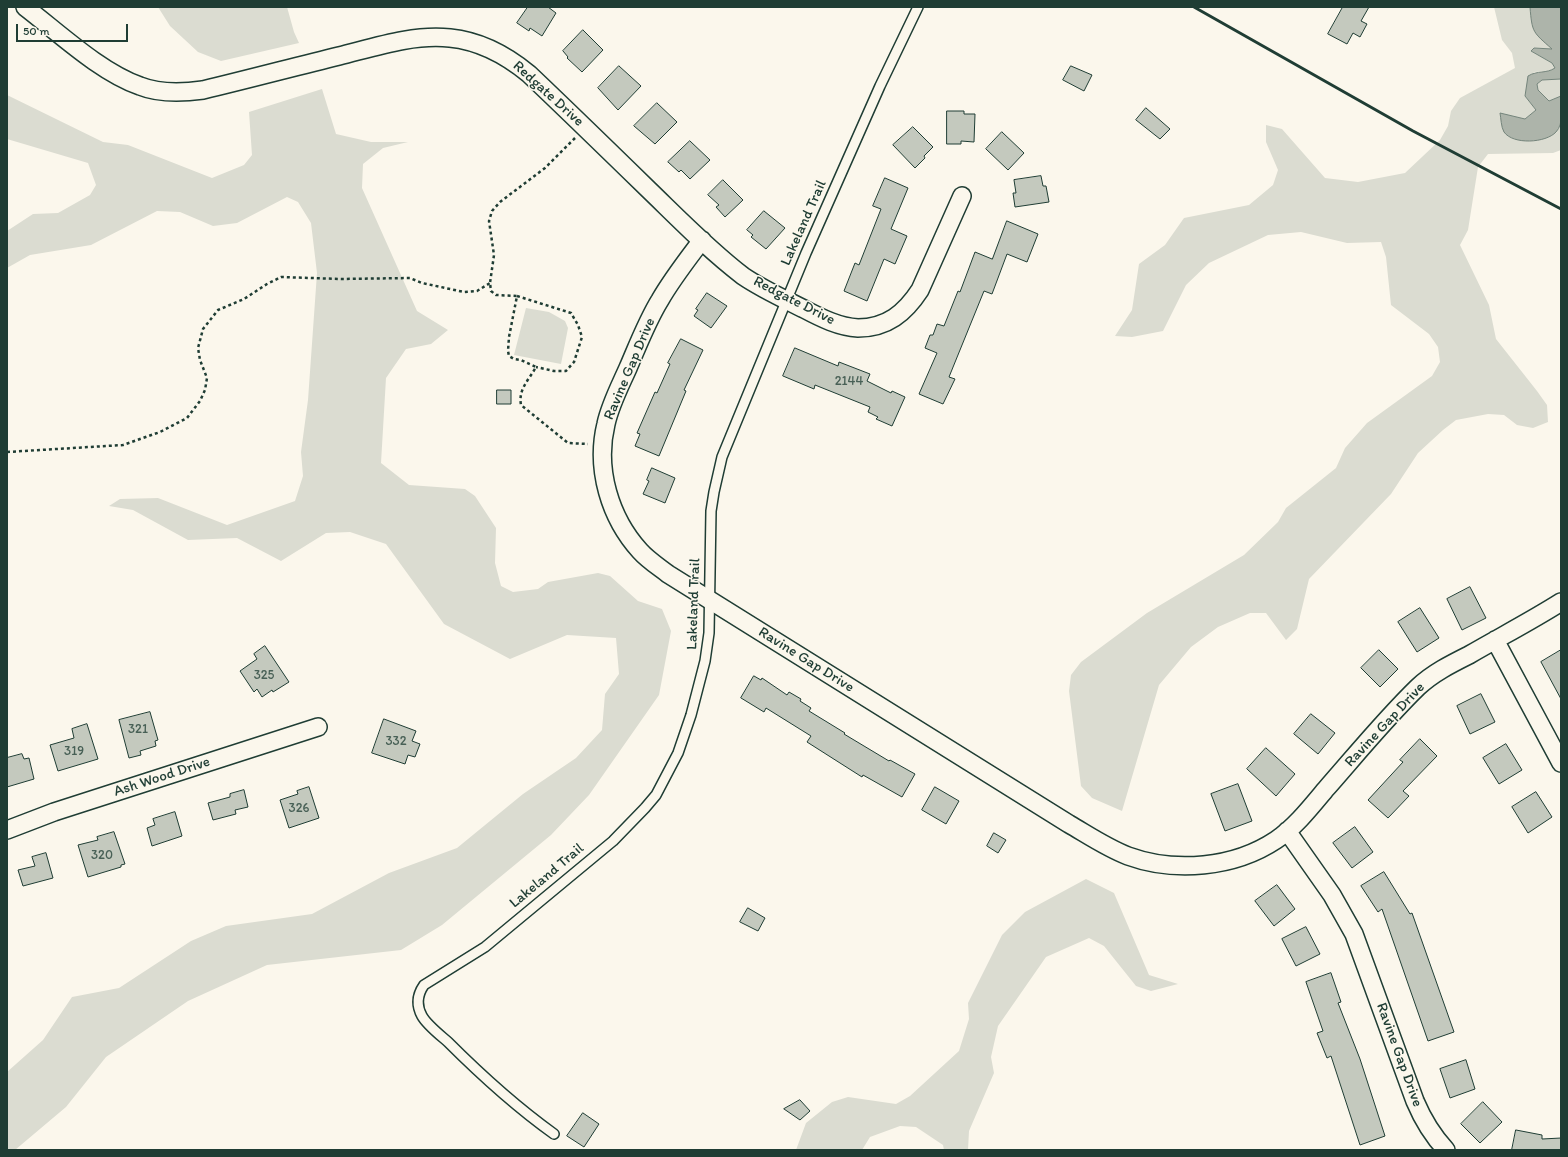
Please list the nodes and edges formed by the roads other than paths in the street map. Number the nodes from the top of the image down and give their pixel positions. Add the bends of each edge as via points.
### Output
1 (25, 7) edge
2 (918, 7) edge
3 (962, 196) dead end
4 (702, 240) junction
5 (786, 300) junction
6 (709, 600) junction
7 (1561, 602) edge
8 (1495, 640) junction
9 (318, 727) dead end
10 (1561, 763) edge
11 (7, 830) edge
12 (1287, 831) junction
13 (554, 1134) dead end
14 (1446, 1150) edge

1 - 4 street, Redgate Drive via 97,63 120,77 141,87 165,92 203,90 393,42 426,37 450,38 492,49 515,62 529,74
2 - 5 lane, Lakeland Trail via 880,86
3 - 5 street, Redgate Drive via 920,290 902,313 889,321 859,328 843,326
4 - 5 street, Redgate Drive via 743,276
4 - 6 street, Ravine Gap Drive via 660,300 645,328 606,424 603,445 604,479 613,508 624,531 641,551 668,574
5 - 6 lane, Lakeland Trail via 722,457 711,511
6 - 12 street, Ravine Gap Drive via 1069,824 1127,855 1151,863 1205,865 1257,850
6 - 13 lane, Lakeland Trail via 709,633 699,688 678,753 656,795 612,841 550,893 485,947 424,985 419,992 418,1004 422,1017 524,1113
7 - 8 street, Ravine Gap Drive
8 - 10 street
8 - 12 street, Ravine Gap Drive via 1438,671 1419,686
9 - 11 street, Ash Wood Drive via 54,812
12 - 14 street, Ravine Gap Drive via 1332,895 1354,934 1415,1101 1424,1122

